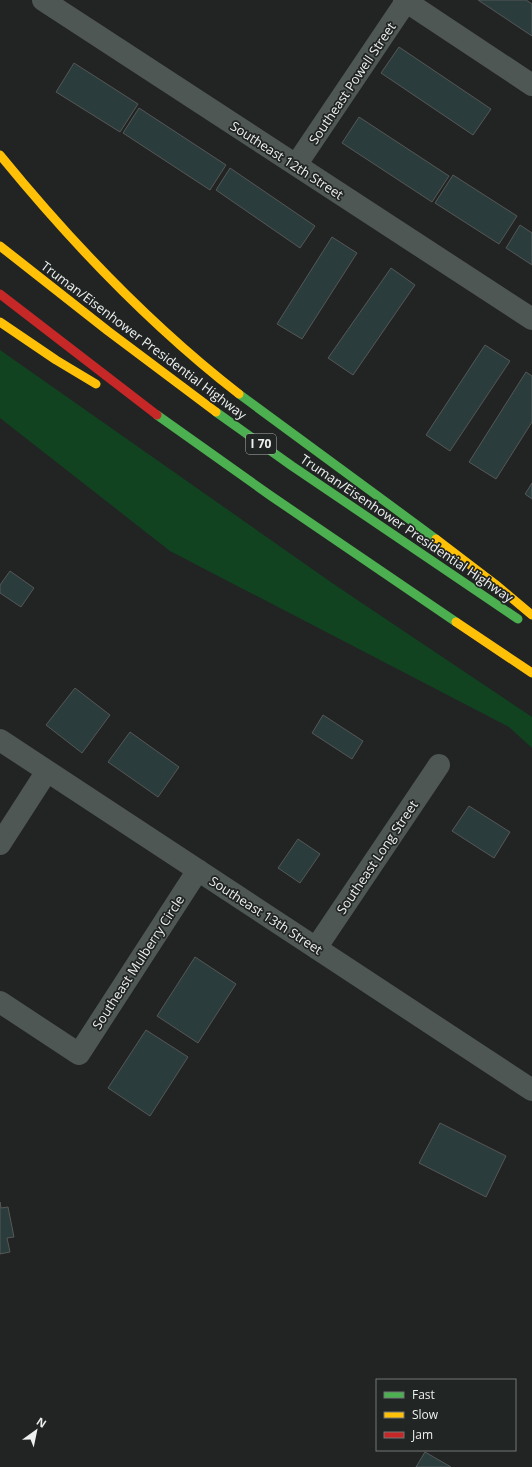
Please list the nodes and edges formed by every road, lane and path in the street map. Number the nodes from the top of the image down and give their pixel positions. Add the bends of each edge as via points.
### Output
1 (43, 0) edge
2 (406, 0) edge
3 (532, 85) edge
4 (0, 155) edge
5 (296, 165) junction
6 (0, 246) edge
7 (0, 294) edge
8 (532, 319) edge
9 (0, 322) edge
10 (103, 388) dead end
11 (116, 395) dead end
12 (184, 435) junction
13 (532, 615) edge
14 (526, 624) dead end
15 (532, 673) edge
16 (0, 740) edge
17 (439, 765) dead end
18 (46, 771) junction
19 (0, 844) edge
20 (198, 870) junction
21 (316, 948) junction
22 (0, 1002) edge
23 (532, 1090) edge

1 - 5 street, Southeast 12th Street
2 - 3 street
2 - 5 street, Southeast Powell Street
4 - 13 highway via 32,196 84,253 138,306 222,381 495,583
5 - 8 street, Southeast 12th Street
6 - 14 highway, Truman/Eisenhower Presidential Highway / I 70 via 171,379 285,461
7 - 12 highway
9 - 10 highway
11 - 12 highway
12 - 15 highway via 287,508
16 - 18 street, Southeast 13th Street
17 - 21 street, Southeast Long Street
18 - 19 street
18 - 20 street, Southeast 13th Street
20 - 21 street, Southeast 13th Street
20 - 22 street, Southeast Mulberry Circle via 79,1054
21 - 23 street, Southeast 13th Street

